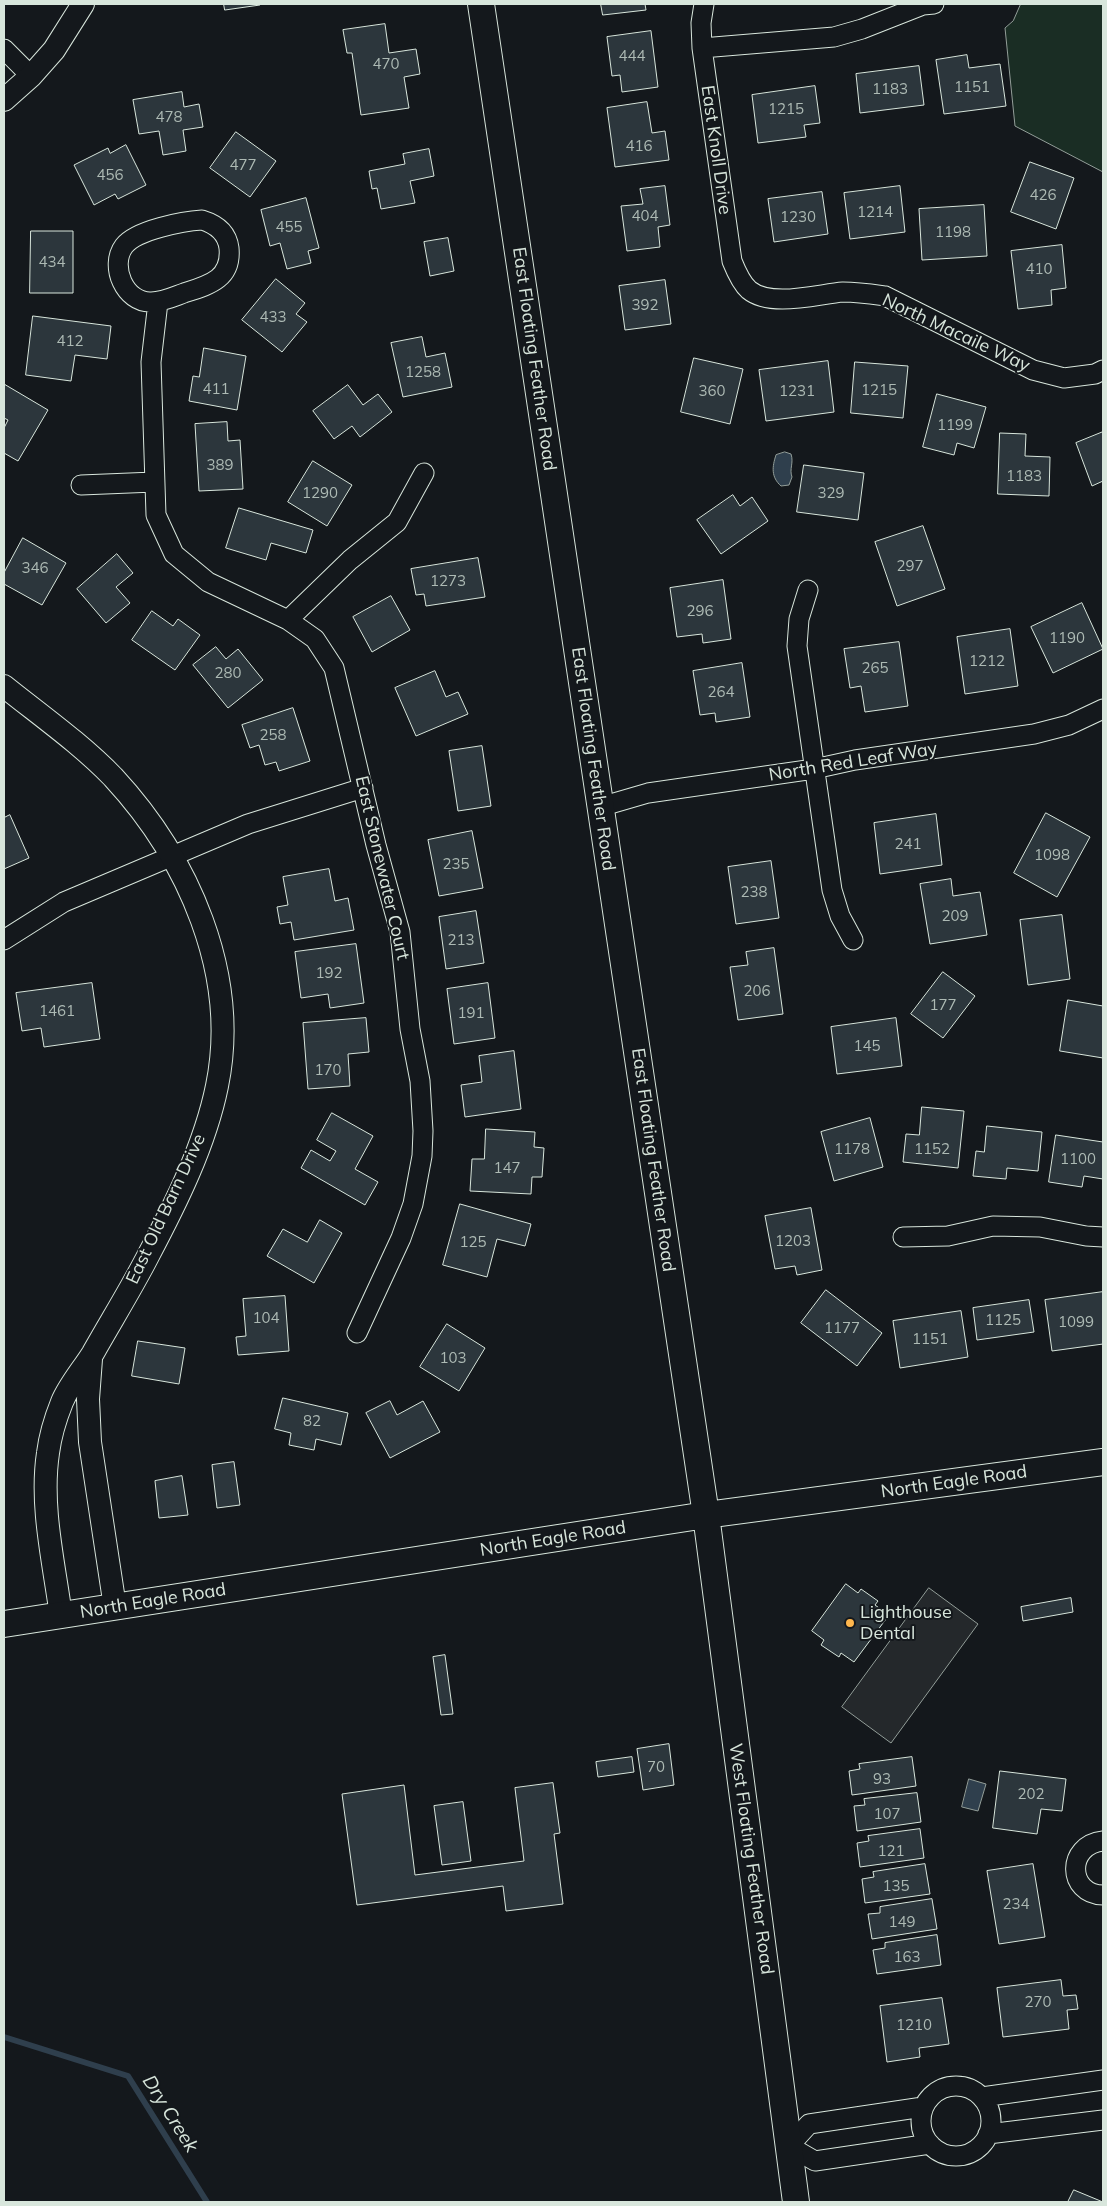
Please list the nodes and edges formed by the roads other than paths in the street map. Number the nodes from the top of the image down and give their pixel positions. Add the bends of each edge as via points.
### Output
1 (83, 4) edge
2 (481, 4) edge
3 (704, 4) edge
4 (934, 4) edge
5 (702, 48) junction
6 (4, 49) edge
7 (31, 76) junction
8 (4, 100) edge
9 (750, 291) joint
10 (158, 302) junction
11 (1103, 370) edge
12 (424, 473) dead end
13 (154, 482) junction
14 (81, 484) dead end
15 (808, 590) dead end
16 (288, 620) junction
17 (4, 686) edge
18 (1103, 709) edge
19 (814, 769) junction
20 (363, 788) junction
21 (600, 807) junction
22 (173, 857) junction
23 (4, 940) edge
24 (853, 940) dead end
25 (903, 1237) dead end
26 (1103, 1237) edge
27 (358, 1333) dead end
28 (91, 1355) junction
29 (1103, 1462) edge
30 (706, 1515) junction
31 (115, 1607) junction
32 (61, 1616) junction
33 (4, 1624) edge
34 (1103, 1842) edge
35 (1103, 1895) edge
36 (1103, 2080) edge
37 (982, 2097) junction
38 (923, 2107) junction
39 (1103, 2120) edge
40 (988, 2134) junction
41 (930, 2144) junction
42 (789, 2146) junction
43 (796, 2202) edge

1 - 7 street via 54,50
2 - 21 main road, East Floating Feather Road
3 - 5 street, East Knoll Drive
4 - 5 street via 834,36
5 - 9 street, East Knoll Drive via 732,261 738,277
6 - 7 street
7 - 8 street
9 - 11 street, North Macaile Way via 765,298 780,299 844,292 885,296 1033,370 1064,378
10 - 10 street via 147,302 133,296 121,282 118,264 124,246 136,236 187,220 216,224 228,240 230,259 224,273 210,285
10 - 13 street, East Stonewater Court via 151,362
12 - 16 street via 397,522 350,560
13 - 14 street
13 - 16 street, East Stonewater Court via 156,515 174,554 208,582
15 - 19 street via 799,619 797,646
16 - 20 street, East Stonewater Court via 314,639 334,668
17 - 22 street, East Old Barn Drive via 110,775 132,799
18 - 19 street, North Red Leaf Way via 1069,725 1034,734
19 - 21 street, North Red Leaf Way via 648,793
19 - 24 street via 832,890 840,916
20 - 22 street via 248,824
20 - 27 street, East Stonewater Court via 400,932 410,1029 420,1081 423,1131 413,1204
21 - 30 main road, East Floating Feather Road
22 - 23 street via 64,902
22 - 28 street, East Old Barn Drive via 204,926 222,1006 217,1085 195,1157 148,1256
25 - 26 street via 948,1236 993,1226 1040,1227
28 - 31 street, East Old Barn Drive via 90,1442
28 - 32 street, East Old Barn Drive via 63,1401 48,1453 46,1506
29 - 30 main road, North Eagle Road
30 - 31 main road, North Eagle Road
30 - 42 main road, West Floating Feather Road
31 - 32 main road, North Eagle Road
32 - 33 main road, North Eagle Road
34 - 35 street via 1087,1846 1076,1860 1075,1869 1082,1886 1089,1892
36 - 37 street
37 - 38 street via 974,2090 950,2086 936,2092
37 - 40 street via 990,2115
38 - 41 street via 921,2127
38 - 42 street via 810,2124
39 - 40 street
40 - 41 street via 976,2150 957,2156 947,2155
41 - 42 street via 815,2161
42 - 43 main road, West Floating Feather Road

